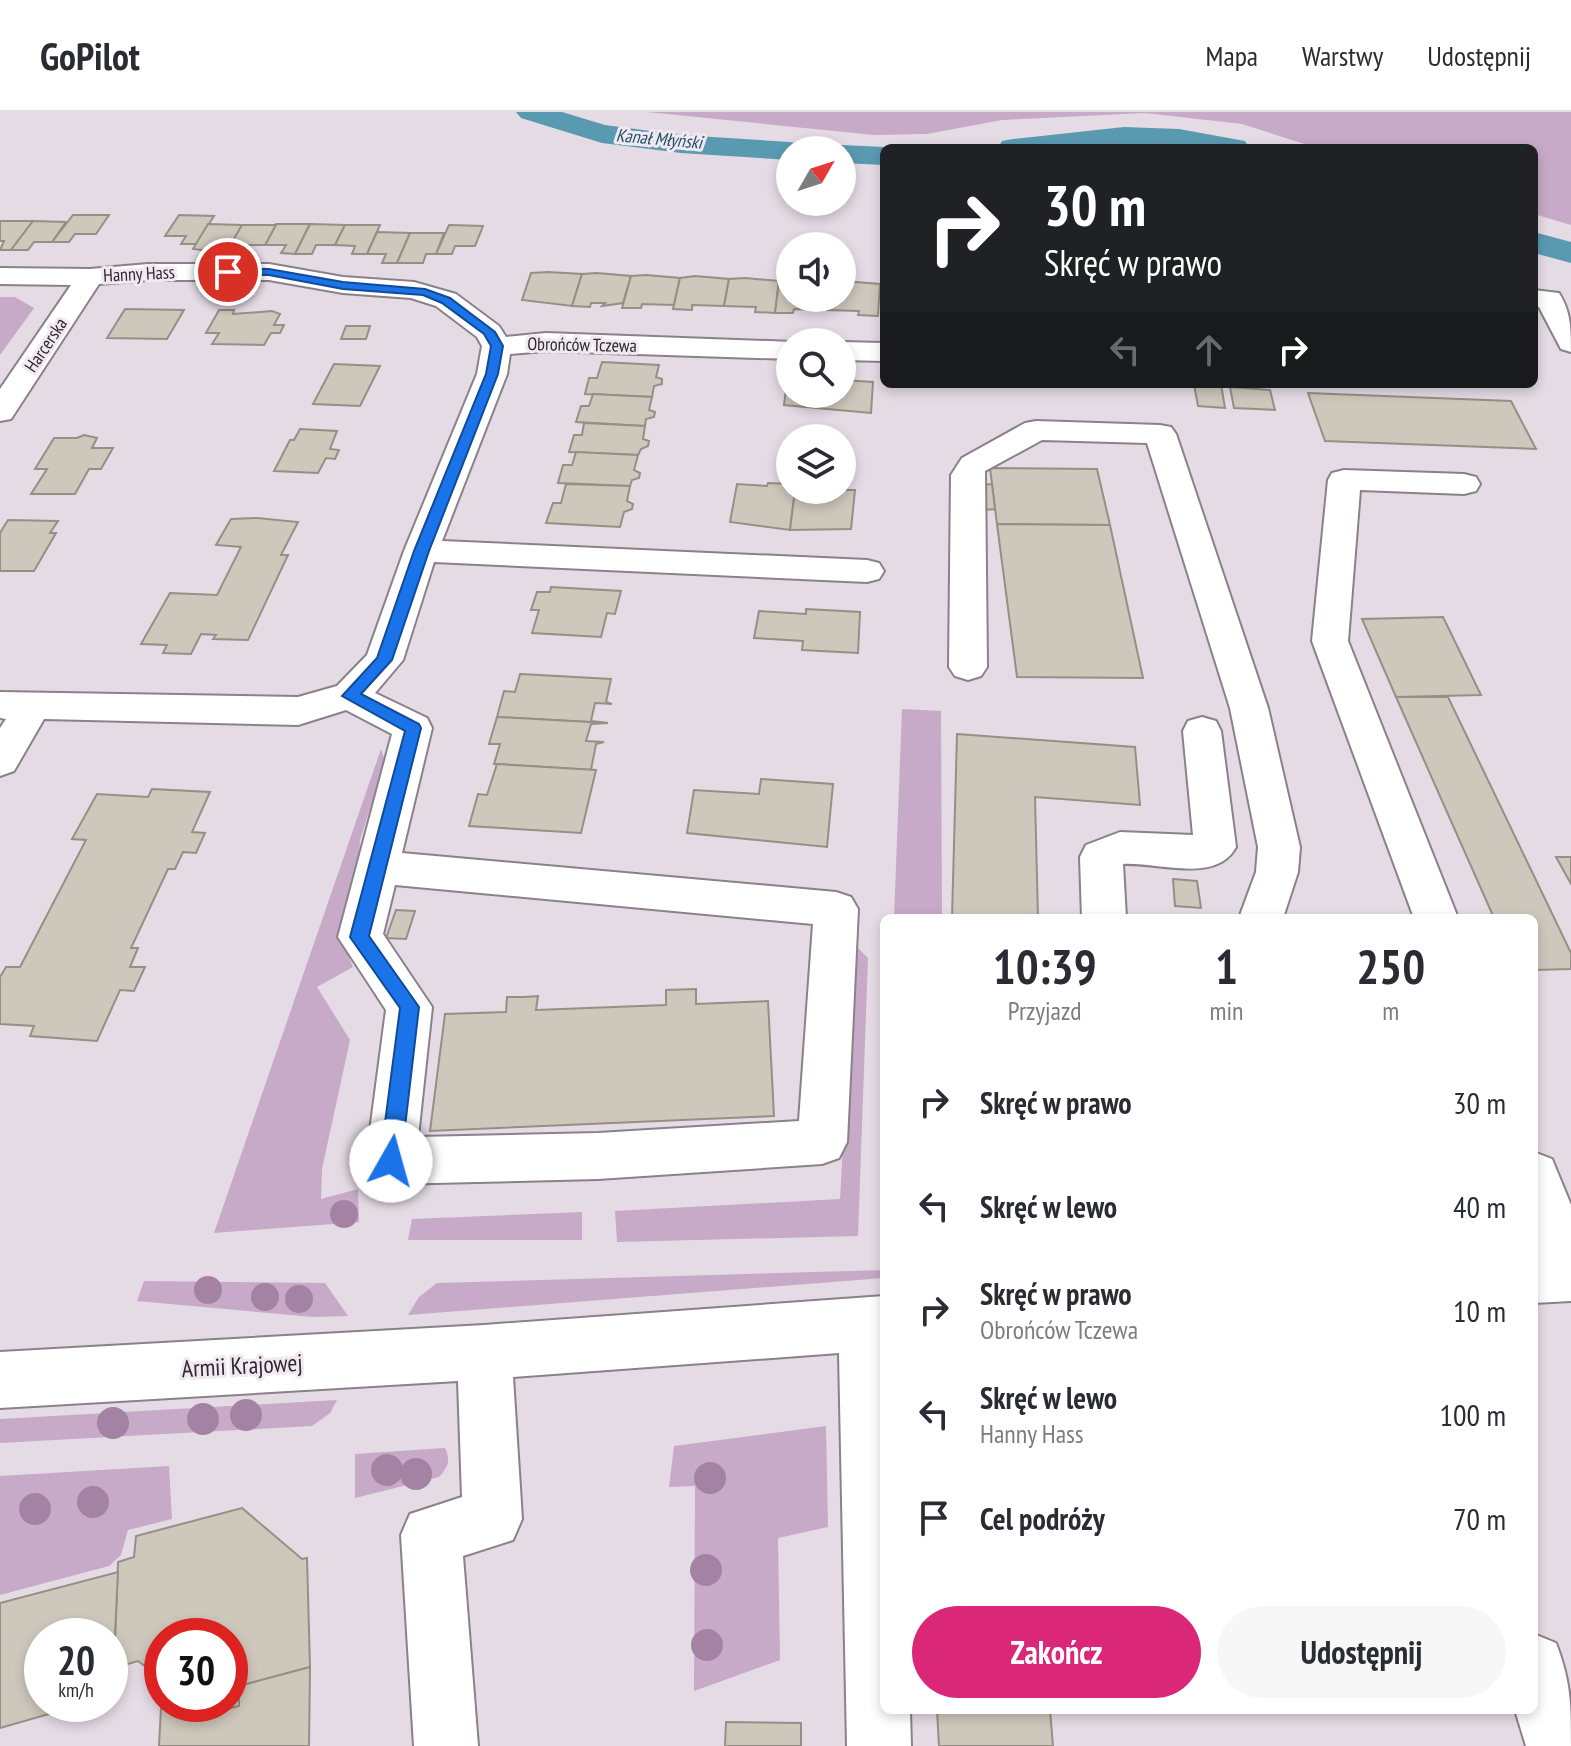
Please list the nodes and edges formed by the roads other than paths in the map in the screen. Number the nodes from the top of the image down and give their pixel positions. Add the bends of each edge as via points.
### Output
1 (0, 276) edge
2 (90, 277) junction
3 (1538, 298) edge
4 (1571, 343) edge
5 (497, 346) junction
6 (776, 350) edge
7 (856, 351) edge
8 (880, 352) edge
9 (0, 412) edge
10 (1464, 484) dead end
11 (421, 551) junction
12 (867, 571) dead end
13 (968, 667) dead end
14 (350, 696) junction
15 (16, 706) edge
16 (1202, 731) dead end
17 (0, 761) edge
18 (376, 867) junction
19 (1104, 914) edge
20 (1262, 914) edge
21 (1434, 914) edge
22 (1538, 1186) edge
23 (1571, 1273) edge
24 (1538, 1277) edge
25 (875, 1324) edge
26 (484, 1352) junction
27 (0, 1380) edge
28 (1538, 1678) edge
29 (446, 1746) edge
30 (879, 1746) edge
31 (1558, 1746) edge

1 - 2 street, Hanny Hass
2 - 5 street, Hanny Hass via 269,272 425,292 446,300 489,332
2 - 9 street, Harcerska
3 - 4 street via 1549,299
5 - 6 street, Obrońców Tczewa via 546,342
5 - 11 street via 492,374
7 - 8 street
10 - 21 street via 1344,480 1330,641
11 - 12 street
11 - 14 street via 384,660
13 - 20 street via 967,475 973,465 1036,430 1160,434 1249,708 1279,847 1277,872
14 - 15 street via 298,711
14 - 18 street via 413,728
15 - 17 street
16 - 19 street via 1215,847 1209,852 1120,847 1105,851
18 - 18 street via 360,937 409,1007 391,1161 598,1156 822,1142 836,909
22 - 23 street
23 - 24 street
25 - 26 street, Armii Krajowej
25 - 30 street
26 - 27 street, Armii Krajowej
26 - 29 street via 492,1519 431,1535
28 - 31 street

